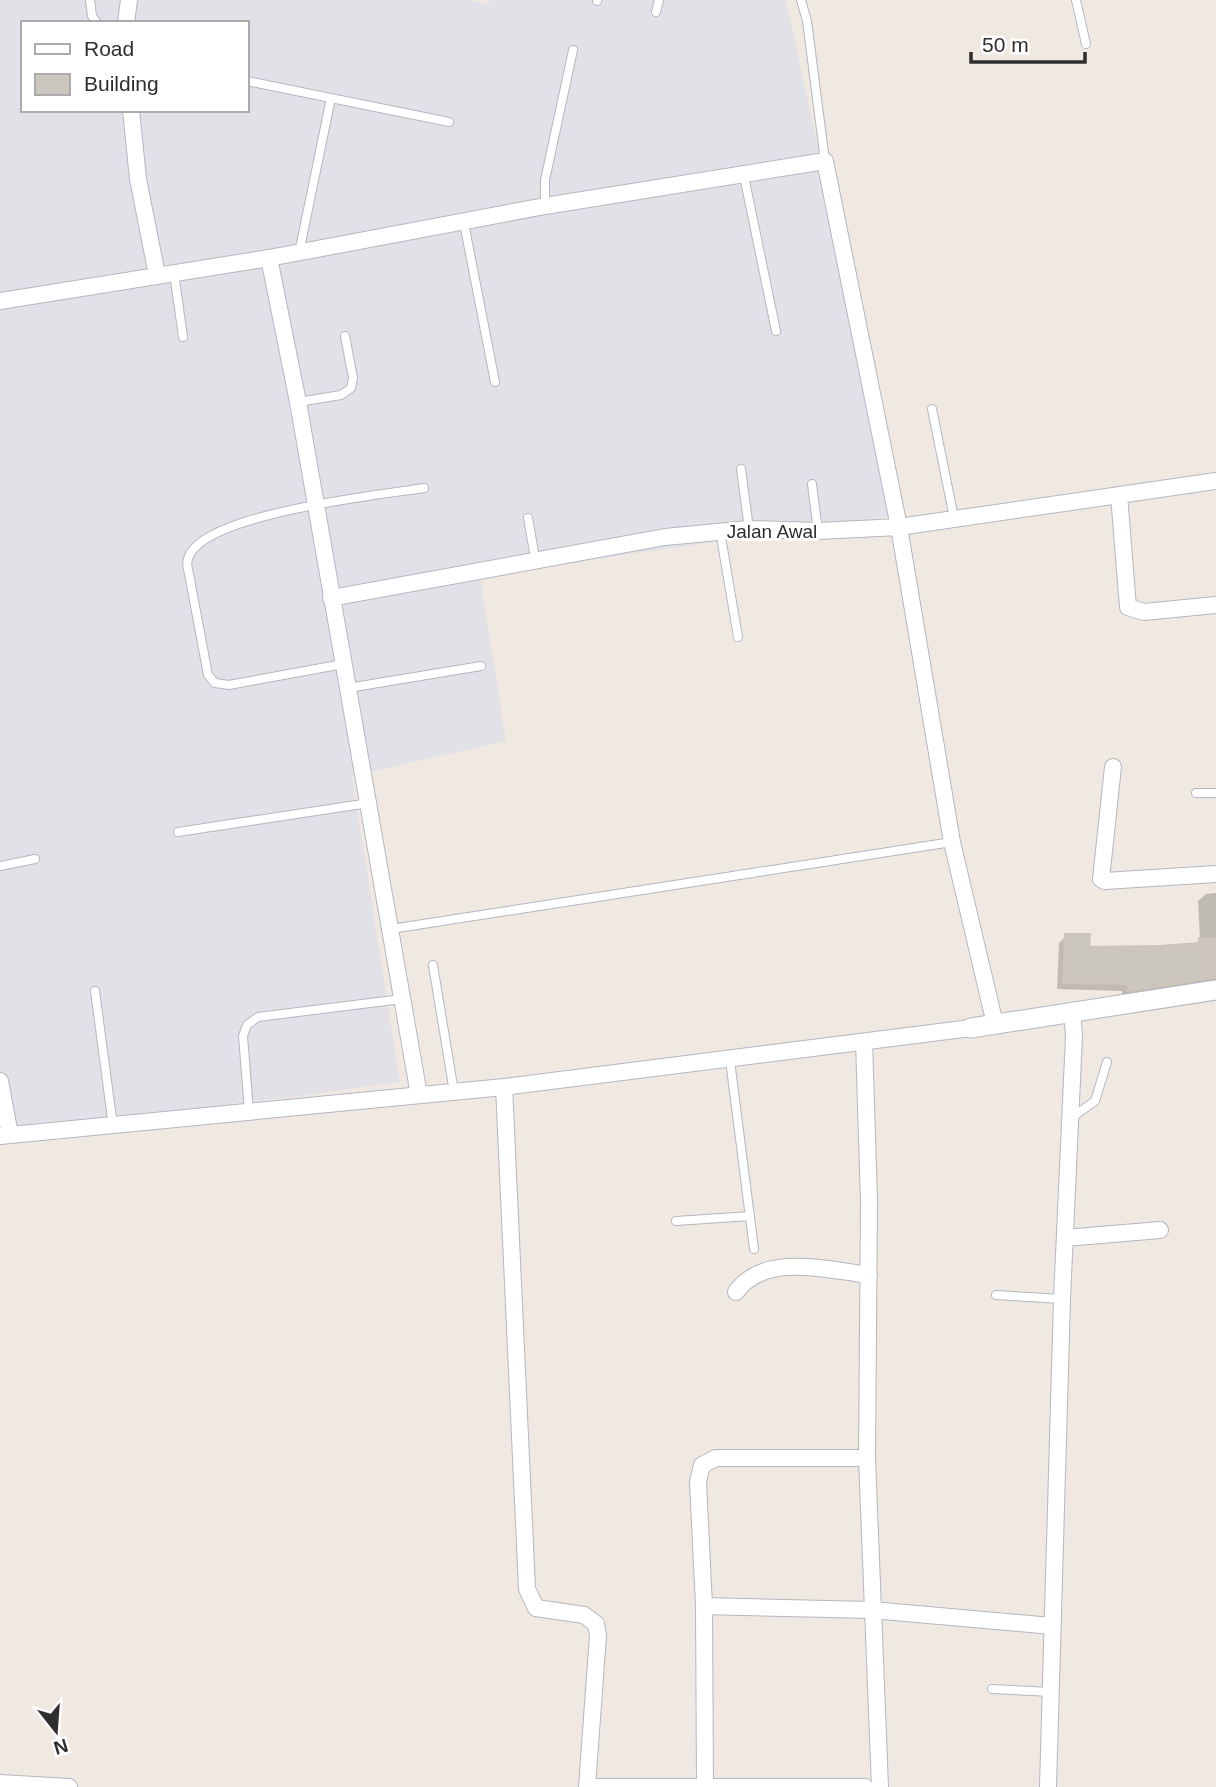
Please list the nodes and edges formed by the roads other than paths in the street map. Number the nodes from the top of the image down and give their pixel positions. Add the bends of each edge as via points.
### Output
1 (90, 0) edge
2 (129, 0) edge
3 (659, 0) edge
4 (801, 0) edge
5 (1076, 0) edge
6 (656, 12) dead end
7 (96, 21) edge
8 (126, 21) edge
9 (1086, 44) dead end
10 (573, 50) dead end
11 (248, 81) edge
12 (331, 98) junction
13 (131, 112) edge
14 (449, 122) dead end
15 (825, 161) junction
16 (744, 176) junction
17 (545, 206) junction
18 (464, 223) junction
19 (299, 253) junction
20 (269, 258) junction
21 (166, 274) junction
22 (0, 301) edge
23 (776, 331) dead end
24 (345, 336) dead end
25 (183, 337) dead end
26 (495, 382) dead end
27 (298, 402) junction
28 (932, 409) dead end
29 (741, 469) dead end
30 (1216, 481) edge
31 (811, 484) dead end
32 (424, 488) dead end
33 (1119, 495) junction
34 (314, 506) junction
35 (528, 518) dead end
36 (954, 519) junction
37 (899, 527) junction
38 (749, 529) junction
39 (720, 531) junction
40 (818, 531) junction
41 (535, 558) junction
42 (331, 598) junction
43 (1216, 605) edge
44 (738, 637) dead end
45 (343, 664) junction
46 (481, 666) dead end
47 (348, 688) junction
48 (1113, 767) dead end
49 (1196, 793) dead end
50 (1216, 793) edge
51 (369, 803) junction
52 (178, 832) dead end
53 (948, 843) junction
54 (35, 859) dead end
55 (0, 866) edge
56 (1216, 874) edge
57 (391, 929) junction
58 (433, 965) dead end
59 (1216, 990) edge
60 (96, 991) dead end
61 (402, 999) junction
62 (1073, 1025) junction
63 (981, 1026) junction
64 (864, 1042) junction
65 (730, 1060) junction
66 (1107, 1062) dead end
67 (0, 1081) edge
68 (504, 1087) junction
69 (454, 1092) junction
70 (419, 1095) junction
71 (250, 1113) junction
72 (1071, 1118) junction
73 (113, 1126) junction
74 (5, 1135) edge
75 (750, 1216) junction
76 (676, 1221) dead end
77 (1160, 1230) dead end
78 (1066, 1237) junction
79 (754, 1249) dead end
80 (869, 1275) junction
81 (736, 1292) dead end
82 (996, 1295) dead end
83 (1062, 1299) junction
84 (867, 1458) junction
85 (704, 1605) junction
86 (872, 1610) junction
87 (1052, 1626) junction
88 (992, 1689) dead end
89 (1051, 1692) junction
90 (0, 1783) edge
91 (705, 1785) junction
92 (802, 1786) edge
93 (69, 1787) edge
94 (587, 1787) edge
95 (596, 1787) edge
96 (864, 1787) edge
97 (880, 1787) edge
98 (1048, 1787) edge

1 - 7 lane
2 - 8 street
3 - 6 lane
4 - 15 lane
5 - 9 lane
10 - 17 lane via 545,180
11 - 12 lane
12 - 14 lane
12 - 19 lane
13 - 21 street via 138,179
15 - 16 street
15 - 37 street
16 - 17 street
16 - 23 lane
17 - 18 street
18 - 19 street
18 - 26 lane
19 - 20 street
20 - 21 street
20 - 27 street
21 - 22 street
21 - 25 lane
24 - 27 lane via 351,387 341,395
27 - 34 street
28 - 36 lane
29 - 38 lane
30 - 33 street, Jalan Awal
31 - 40 lane
32 - 34 lane
33 - 36 street, Jalan Awal
33 - 43 street via 1128,607 1144,612
34 - 42 street
34 - 45 lane via 266,515 210,536 191,551 188,574 208,675 215,683 229,685
35 - 41 lane
36 - 37 street, Jalan Awal
37 - 40 street, Jalan Awal
37 - 53 street
38 - 39 street, Jalan Awal
38 - 40 street, Jalan Awal
39 - 41 street, Jalan Awal
39 - 44 lane
41 - 42 street, Jalan Awal
42 - 45 street
45 - 47 street
46 - 47 lane
47 - 51 street
48 - 56 street via 1101,879
49 - 50 lane
51 - 52 lane
51 - 57 street
53 - 57 lane
53 - 63 street
54 - 55 lane
57 - 61 street
58 - 69 lane
59 - 62 street
60 - 73 lane
61 - 70 street
61 - 71 lane via 258,1017 247,1025 243,1036
62 - 63 street
62 - 72 street
63 - 64 street
64 - 65 street
64 - 80 street
65 - 68 street
65 - 75 lane
66 - 72 lane via 1095,1101
67 - 74 street
68 - 69 street
68 - 94 street via 527,1589 536,1608 584,1615 596,1624
69 - 70 street
70 - 71 street
71 - 73 street
72 - 78 street
73 - 74 street
75 - 76 lane
75 - 79 lane
77 - 78 street
78 - 83 street
80 - 81 street via 776,1268 758,1272
80 - 84 street
82 - 83 lane
83 - 87 street
84 - 85 street via 716,1458 702,1465 698,1482
84 - 86 street
85 - 86 street
85 - 91 street
86 - 87 street
86 - 97 street
87 - 89 street
88 - 89 lane
89 - 98 street
90 - 93 street
91 - 92 street
91 - 95 street
92 - 96 street

